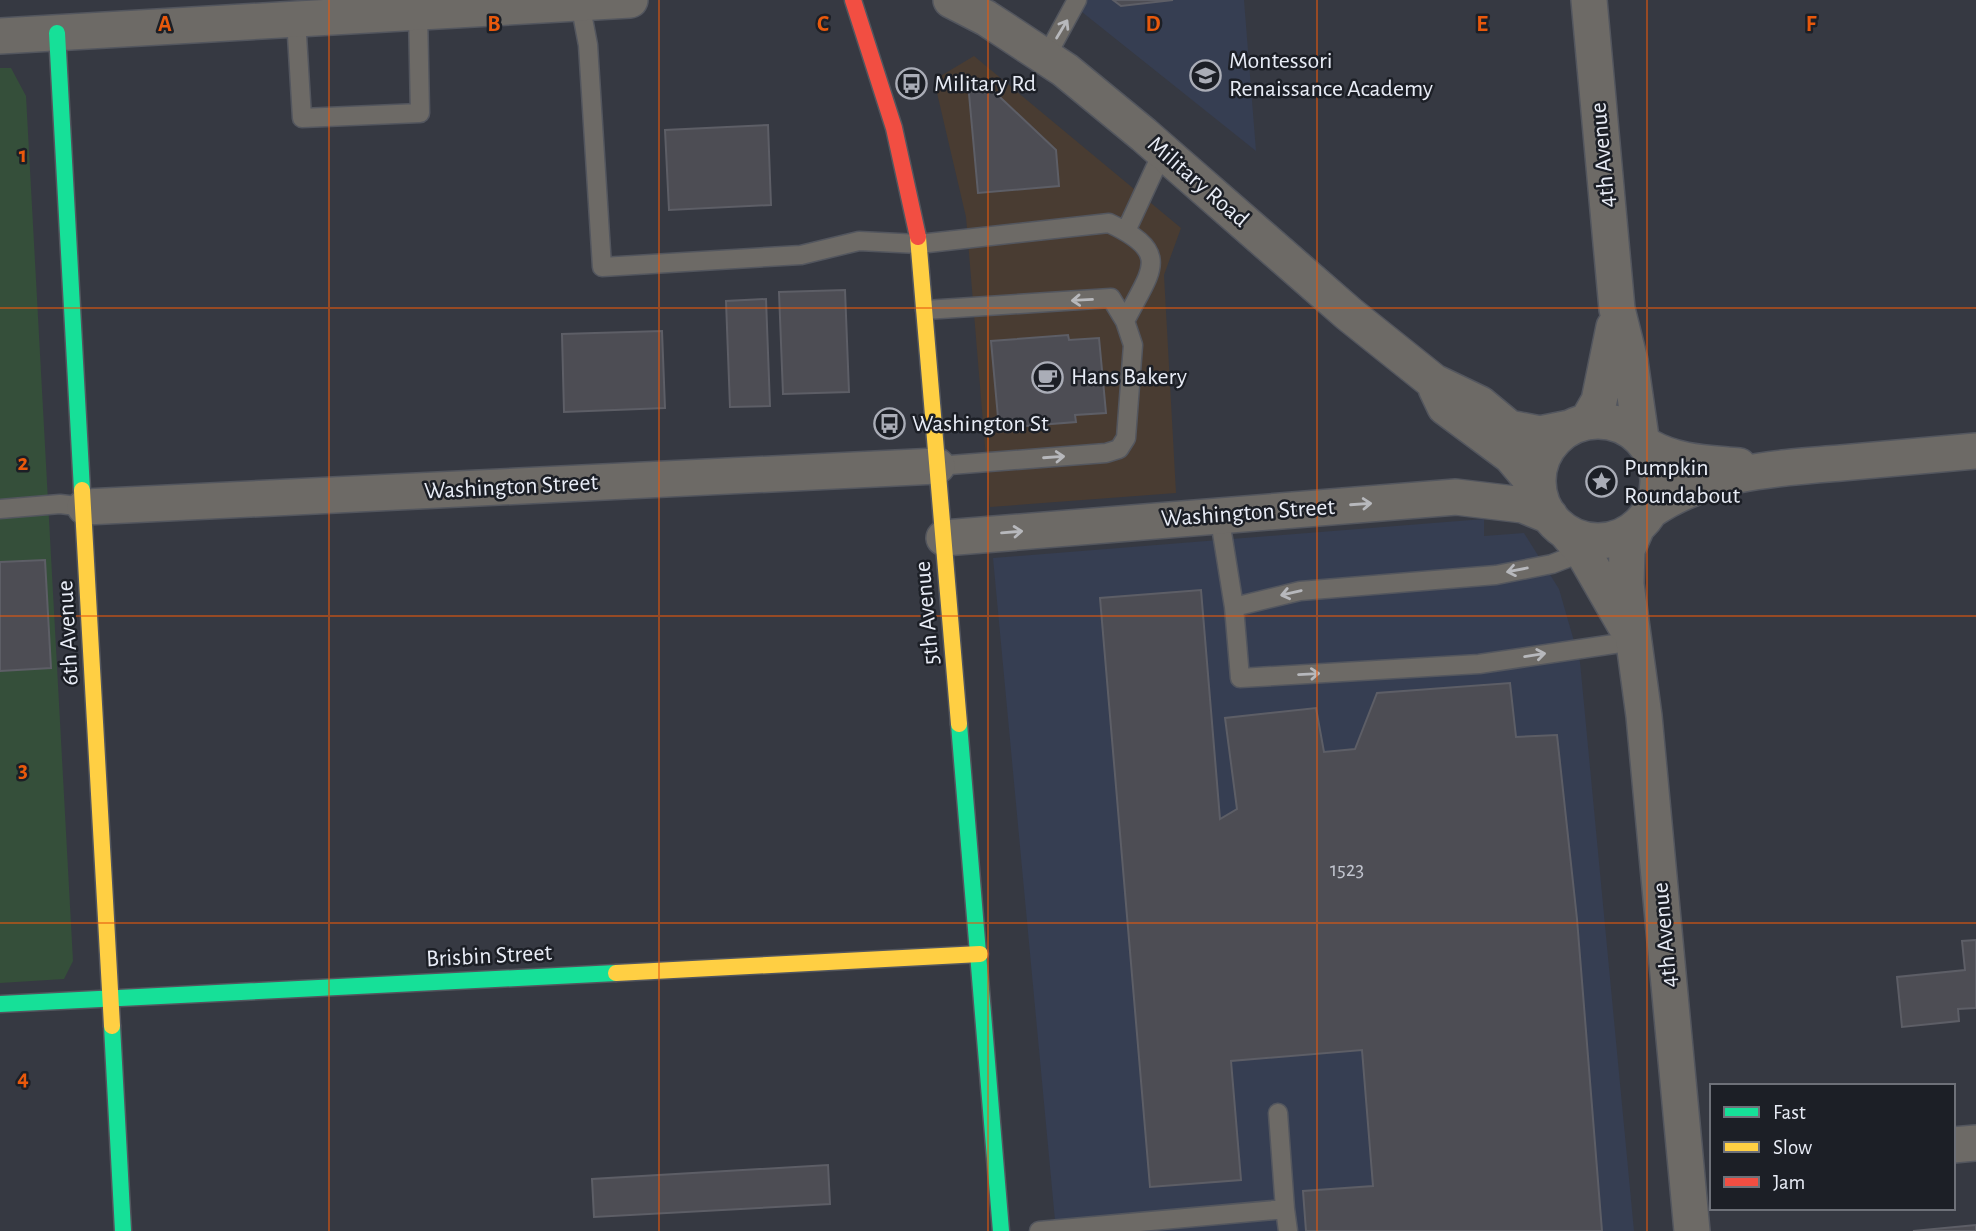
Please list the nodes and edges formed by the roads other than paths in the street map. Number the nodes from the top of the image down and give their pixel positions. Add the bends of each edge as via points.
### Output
1 (630, 0) edge
2 (853, 0) edge
3 (951, 0) edge
4 (1077, 0) edge
5 (1588, 0) edge
6 (571, 2) edge
7 (418, 12) junction
8 (296, 19) junction
9 (57, 33) junction
10 (0, 36) edge
11 (1046, 57) junction
12 (1163, 151) junction
13 (1126, 231) junction
14 (919, 244) junction
15 (1617, 309) junction
16 (925, 310) junction
17 (1125, 321) junction
18 (1434, 382) junction
19 (1579, 425) junction
20 (1645, 443) junction
21 (1976, 452) edge
22 (937, 466) junction
23 (1774, 468) junction
24 (85, 507) junction
25 (0, 509) edge
26 (1219, 514) junction
27 (1644, 519) junction
28 (1559, 522) junction
29 (944, 538) junction
30 (1234, 607) junction
31 (1634, 641) junction
32 (980, 954) junction
33 (109, 998) junction
34 (0, 1004) edge
35 (1278, 1114) dead end
36 (1976, 1143) edge
37 (1955, 1145) edge
38 (1699, 1167) edge
39 (1285, 1209) junction
40 (123, 1231) edge
41 (1001, 1231) edge
42 (1039, 1231) edge
43 (1288, 1231) edge
44 (1692, 1231) edge

1 - 6 street
2 - 14 street, 5th Avenue via 888,98
3 - 11 street, Military Road
11 -> 4 lane
5 - 15 street, 4th Avenue
6 - 7 street
6 - 14 lane via 588,45 602,267 801,255 859,241
7 - 8 street
7 - 8 lane via 420,113 302,118
8 - 9 street
9 - 10 street
9 - 24 street, 6th Avenue
11 - 12 street, Military Road
12 - 13 lane
12 - 18 street, Military Road
13 - 14 lane via 1109,223
13 - 17 lane via 1138,236 1150,252 1151,271
14 - 16 street, 5th Avenue
15 - 19 street, 4th Avenue via 1599,401
15 - 20 street, 4th Avenue
17 -> 16 lane via 1111,298
16 - 22 street, 5th Avenue
22 -> 17 lane via 1119,449 1126,438 1133,345
18 - 19 street, Military Road via 1480,404 1509,428 1540,434
18 - 28 street, Military Road via 1445,407 1511,456
19 - 20 street via 1617,424
19 - 28 street via 1547,449 1539,468
20 - 23 street via 1664,456 1685,461
20 - 27 street via 1657,465 1659,485
21 - 23 street
22 - 24 street, Washington Street
22 - 29 street, 5th Avenue
23 - 27 street via 1699,485 1671,496
24 - 25 lane via 60,504
24 - 33 street, 6th Avenue
26 -> 28 street, Washington Street via 1456,497 1523,505
29 -> 26 street, Washington Street
26 - 30 lane
27 - 28 street via 1610,541 1590,541
27 - 31 street, 4th Avenue via 1627,550 1626,584
28 -> 30 lane via 1552,564 1496,575 1300,591
28 - 31 street, 4th Avenue
29 - 32 street, 5th Avenue
30 -> 31 lane via 1240,678 1479,664
31 - 38 street, 4th Avenue
32 - 33 street, Brisbin Street
32 - 41 street, 5th Avenue
33 - 34 street, Brisbin Street
33 - 40 street, 6th Avenue
35 - 39 lane
36 - 37 street
38 - 44 street, 4th Avenue
39 - 42 lane
39 - 43 lane

